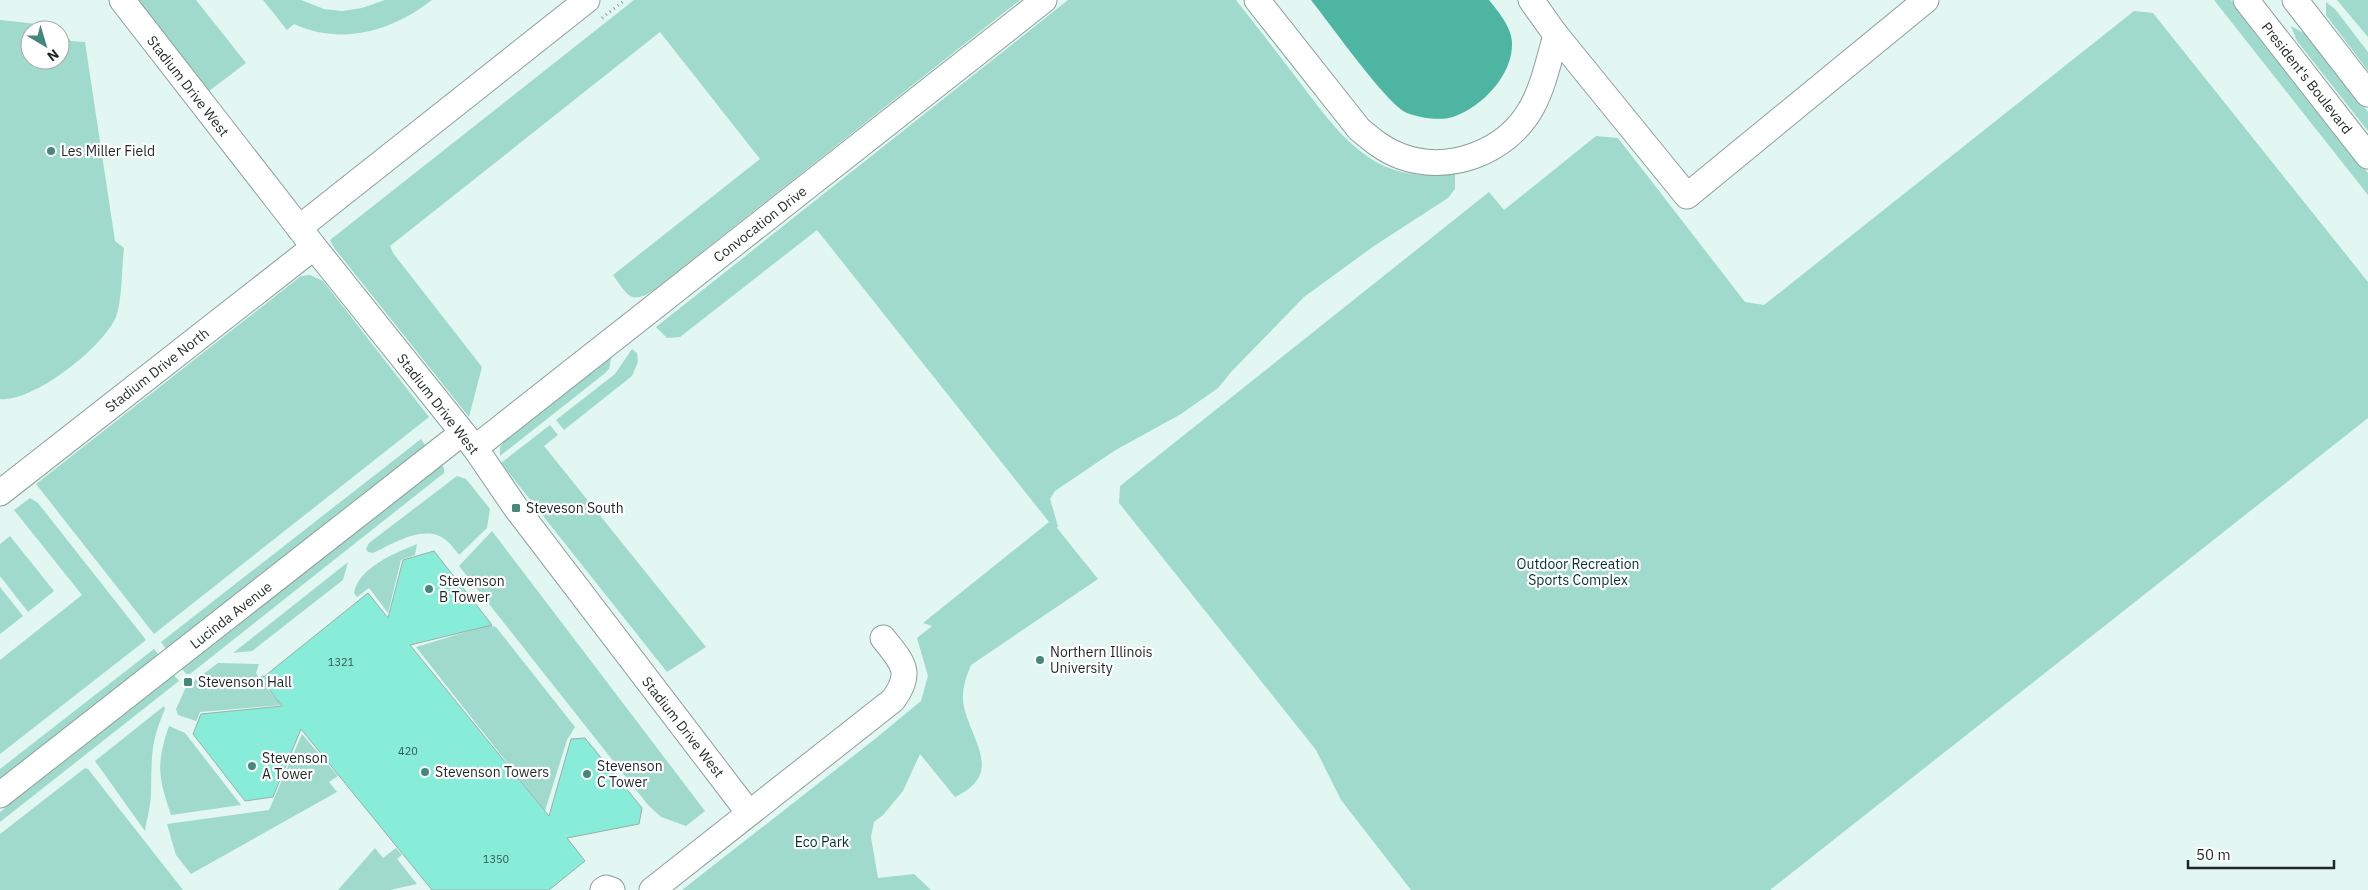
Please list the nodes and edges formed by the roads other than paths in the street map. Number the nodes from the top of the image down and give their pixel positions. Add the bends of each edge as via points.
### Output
1 (122, 0) edge
2 (587, 0) edge
3 (1044, 0) edge
4 (1257, 0) edge
5 (1531, 0) edge
6 (1926, 0) edge
7 (2278, 0) edge
8 (2294, 0) edge
9 (2252, 8) edge
10 (1556, 35) junction
11 (2368, 94) edge
12 (2368, 156) edge
13 (298, 228) junction
14 (314, 247) junction
15 (468, 441) junction
16 (0, 493) edge
17 (883, 638) dead end
18 (0, 796) edge
19 (750, 813) junction
20 (603, 890) edge
21 (612, 890) edge
22 (652, 890) edge

1 - 13 street, Stadium Drive West
2 - 13 street
3 - 15 street, Convocation Drive
4 - 10 street via 1359,129 1378,145 1400,156 1421,161 1442,163 1479,154 1512,132 1532,108
5 - 10 street
6 - 10 street via 1687,196
7 - 9 street
8 - 11 street
9 - 12 street, President's Boulevard
13 - 14 street, Stadium Drive West
14 - 15 street, Stadium Drive West
14 - 16 street, Stadium Drive North
15 - 18 street, Lucinda Avenue
15 - 19 street, Stadium Drive West
17 - 19 street via 901,662 905,673 904,686 893,700
19 - 22 street
20 - 21 street

